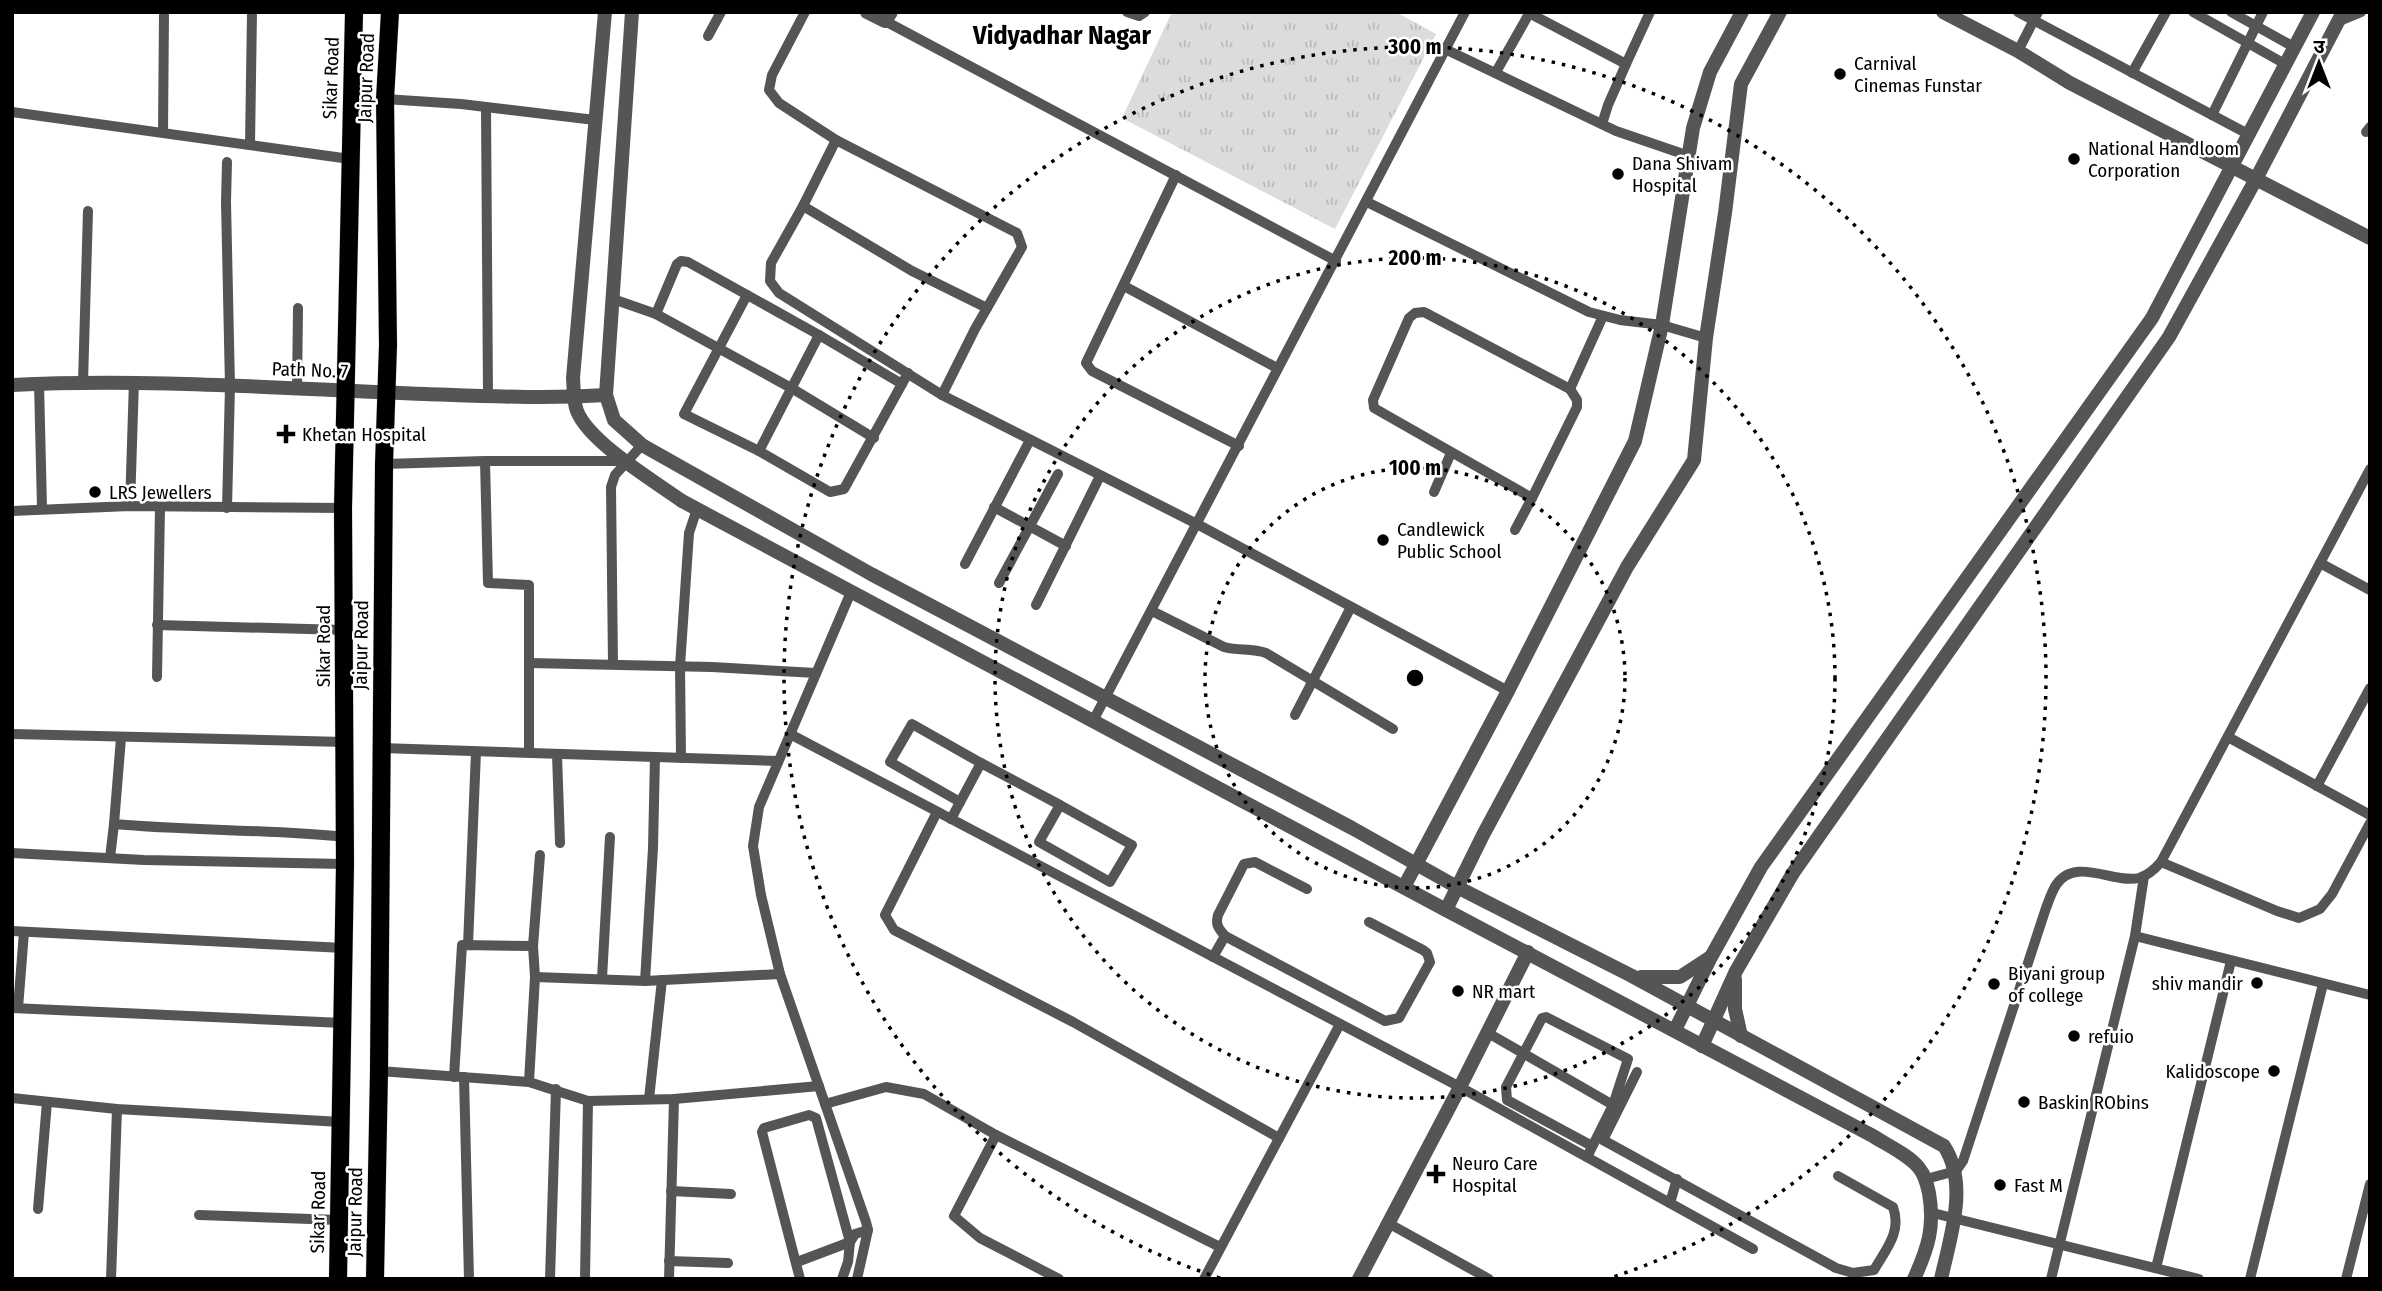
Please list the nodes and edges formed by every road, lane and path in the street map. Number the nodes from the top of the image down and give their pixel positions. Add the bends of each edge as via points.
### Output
1 (164, 12) edge
2 (252, 12) edge
3 (354, 12) edge
4 (390, 12) edge
5 (605, 12) edge
6 (632, 12) edge
7 (721, 12) edge
8 (805, 12) edge
9 (867, 12) edge
10 (1127, 12) edge
11 (1144, 12) edge
12 (1465, 12) edge
13 (1650, 12) edge
14 (1742, 12) edge
15 (1780, 12) edge
16 (1943, 12) edge
17 (2018, 12) edge
18 (2166, 12) edge
19 (2193, 12) edge
20 (2231, 12) edge
21 (2263, 12) edge
22 (2313, 12) edge
23 (2361, 12) edge
24 (1530, 13) edge
25 (2036, 16) edge
26 (888, 17) edge
27 (2341, 17) edge
28 (2256, 26) junction
29 (708, 36) dead end
30 (2248, 43) junction
31 (2294, 47) junction
32 (1446, 49) junction
33 (2018, 51) junction
34 (1626, 64) junction
35 (2285, 64) junction
36 (1496, 72) junction
37 (2132, 74) junction
38 (385, 99) junction
39 (486, 107) junction
40 (12, 112) edge
41 (2212, 115) junction
42 (595, 120) junction
43 (1602, 124) junction
44 (163, 133) junction
45 (2248, 134) junction
46 (836, 140) junction
47 (250, 145) junction
48 (1689, 156) junction
49 (350, 159) junction
50 (227, 162) dead end
51 (2231, 165) junction
52 (1176, 175) junction
53 (2256, 179) junction
54 (1367, 202) junction
55 (803, 206) junction
56 (88, 211) dead end
57 (2370, 238) edge
58 (1336, 261) junction
59 (1124, 286) junction
60 (747, 295) junction
61 (613, 299) junction
62 (987, 307) junction
63 (298, 309) dead end
64 (656, 314) junction
65 (1603, 316) junction
66 (1662, 325) junction
67 (819, 335) junction
68 (1706, 338) junction
69 (720, 350) junction
70 (1277, 368) junction
71 (908, 373) junction
72 (134, 381) junction
73 (83, 382) junction
74 (39, 383) junction
75 (902, 384) junction
76 (12, 385) edge
77 (230, 386) junction
78 (793, 389) junction
79 (1570, 389) junction
80 (297, 390) junction
81 (346, 391) junction
82 (386, 393) junction
83 (606, 395) junction
84 (942, 395) junction
85 (488, 396) junction
86 (574, 397) junction
87 (874, 438) junction
88 (1030, 440) junction
89 (642, 444) junction
90 (1239, 446) junction
91 (759, 451) junction
92 (1451, 453) junction
93 (485, 461) junction
94 (627, 461) junction
95 (384, 464) junction
96 (2370, 469) edge
97 (1058, 474) dead end
98 (1100, 476) junction
99 (2359, 489) junction
100 (1434, 492) dead end
101 (2370, 495) edge
102 (1532, 498) junction
103 (130, 506) junction
104 (160, 507) junction
105 (994, 507) junction
106 (43, 508) junction
107 (227, 508) junction
108 (343, 508) junction
109 (696, 509) junction
110 (12, 511) edge
111 (1197, 524) junction
112 (1030, 527) junction
113 (1515, 530) dead end
114 (1066, 546) junction
115 (2320, 563) junction
116 (965, 564) dead end
117 (999, 583) dead end
118 (2370, 590) edge
119 (851, 592) junction
120 (1036, 604) dead end
121 (1351, 607) junction
122 (1152, 611) junction
123 (158, 625) junction
124 (344, 630) junction
125 (529, 663) junction
126 (613, 664) junction
127 (680, 666) junction
128 (816, 673) junction
129 (157, 677) dead end
130 (1312, 681) junction
131 (2370, 688) edge
132 (1508, 691) junction
133 (1104, 696) junction
134 (1295, 715) dead end
135 (1093, 721) junction
136 (1393, 729) dead end
137 (12, 734) edge
138 (790, 734) junction
139 (2228, 737) junction
140 (121, 738) junction
141 (345, 742) junction
142 (381, 748) junction
143 (476, 752) junction
144 (528, 753) junction
145 (557, 754) junction
146 (655, 757) junction
147 (681, 758) junction
148 (778, 761) junction
149 (981, 763) junction
150 (2317, 786) junction
151 (960, 802) junction
152 (1060, 805) junction
153 (937, 812) junction
154 (2370, 815) edge
155 (951, 819) junction
156 (2370, 823) edge
157 (114, 824) junction
158 (344, 837) junction
159 (610, 837) dead end
160 (560, 843) dead end
161 (12, 853) edge
162 (540, 855) dead end
163 (110, 858) junction
164 (1416, 862) junction
165 (2161, 862) junction
166 (345, 863) junction
167 (2144, 876) junction
168 (1404, 887) junction
169 (1457, 887) junction
170 (1307, 889) dead end
171 (1446, 910) junction
172 (1369, 922) dead end
173 (12, 931) edge
174 (24, 932) junction
175 (1226, 936) junction
176 (2136, 936) junction
177 (468, 945) junction
178 (533, 946) junction
179 (344, 948) junction
180 (1528, 953) junction
181 (1213, 957) junction
182 (1711, 957) junction
183 (2231, 961) junction
184 (1736, 971) junction
185 (780, 974) junction
186 (1632, 976) junction
187 (535, 977) junction
188 (602, 978) junction
189 (662, 980) junction
190 (645, 981) junction
191 (2323, 984) junction
192 (2370, 995) edge
193 (1685, 1005) junction
194 (15, 1008) edge
195 (1713, 1020) junction
196 (343, 1023) junction
197 (1340, 1024) junction
198 (1675, 1030) junction
199 (1488, 1033) junction
200 (1741, 1036) junction
201 (1702, 1046) junction
202 (1525, 1053) junction
203 (379, 1071) junction
204 (1637, 1072) dead end
205 (459, 1077) junction
206 (529, 1082) junction
207 (819, 1086) junction
208 (1460, 1087) junction
209 (556, 1089) junction
210 (12, 1098) edge
211 (674, 1099) junction
212 (649, 1100) junction
213 (588, 1101) junction
214 (47, 1102) junction
215 (825, 1104) junction
216 (1613, 1105) junction
217 (117, 1109) junction
218 (341, 1122) junction
219 (996, 1135) junction
220 (1279, 1138) junction
221 (1603, 1140) junction
222 (1591, 1155) junction
223 (1955, 1171) junction
224 (1838, 1176) dead end
225 (1677, 1179) junction
226 (1926, 1179) junction
227 (2370, 1184) edge
228 (671, 1191) junction
229 (731, 1194) dead end
230 (1670, 1203) junction
231 (38, 1209) dead end
232 (1933, 1213) junction
233 (199, 1215) dead end
234 (1954, 1219) junction
235 (339, 1220) junction
236 (1388, 1223) junction
237 (867, 1230) junction
238 (850, 1242) junction
239 (2060, 1245) junction
240 (1220, 1247) junction
241 (1754, 1250) dead end
242 (669, 1261) junction
243 (797, 1262) junction
244 (728, 1263) dead end
245 (2156, 1268) junction
246 (111, 1279) edge
247 (338, 1279) edge
248 (374, 1279) edge
249 (469, 1279) edge
250 (550, 1279) edge
251 (585, 1279) edge
252 (669, 1279) edge
253 (800, 1279) edge
254 (842, 1279) edge
255 (857, 1279) edge
256 (1059, 1279) edge
257 (1203, 1279) edge
258 (1359, 1279) edge
259 (1489, 1279) edge
260 (1914, 1279) edge
261 (1941, 1279) edge
262 (2051, 1279) edge
263 (2198, 1279) edge
264 (2250, 1279) edge
265 (2346, 1279) edge

1 - 44 street
2 - 47 street
3 - 49 main road, Sikar Road
4 - 38 main road, Jaipur Road
5 - 42 street
6 - 61 street
7 - 29 street
8 - 46 street via 772,75 769,90 779,103
9 - 26 street
10 - 11 street via 1139,16
12 - 32 street
13 - 34 street
14 - 48 street via 1710,72
15 - 68 street via 1741,84
16 - 33 street
17 - 25 street
18 - 37 street
19 - 30 street
20 - 28 street
21 - 28 street
22 - 31 street
23 - 27 street
24 - 34 street
24 - 36 street
25 - 33 street
25 - 37 street
26 - 52 street
27 - 53 street
28 - 30 street
28 - 31 street
30 - 35 street
30 - 41 street
31 - 35 street
32 - 36 street
32 - 54 street
33 - 51 street via 2070,83
34 - 43 street
35 - 45 street
36 - 43 street
37 - 41 street
38 - 39 street
38 - 82 main road, Jaipur Road
39 - 42 street
39 - 85 street
40 - 44 street
41 - 45 street
42 - 86 street
43 - 48 street
44 - 47 street
45 - 51 street
46 - 55 street
46 - 62 street via 1017,233 1021,247
47 - 49 street
48 - 66 street
49 - 81 main road, Sikar Road
50 - 77 street
51 - 53 street
51 - 182 street via 2151,318 1761,867
52 - 58 street
52 - 59 street
53 - 57 street
53 - 184 street via 2169,337 1793,873
54 - 58 street
54 - 65 street
55 - 62 street via 912,271
55 - 71 street via 771,263 770,281 779,293
56 - 73 street
58 - 70 street
59 - 70 street
59 - 90 street via 1086,363 1093,371
60 - 64 street via 681,261
60 - 67 street
60 - 69 street
61 - 64 street
61 - 83 street
62 - 84 street
63 - 80 street
64 - 69 street
65 - 66 street
65 - 79 street
66 - 68 street
66 - 132 street via 1635,440
67 - 75 street
67 - 78 street
68 - 169 street via 1694,460 1627,567
69 - 78 street
69 - 91 street via 684,414
70 - 90 street
71 - 75 street
71 - 84 street
72 - 73 street, Path No. 7
72 - 77 street, Path No. 7
72 - 103 street
73 - 74 street, Path No. 7
74 - 76 street, Path No. 7
74 - 106 street
75 - 87 street
77 - 80 street, Path No. 7
77 - 107 street
78 - 87 street
78 - 91 street
79 - 92 street via 1436,318 1415,313 1373,400 1374,408
79 - 102 street via 1577,407
80 - 81 street, Path No. 7
81 - 82 street, Path No. 7
81 - 108 main road, Sikar Road
82 - 85 street, Path No. 7
82 - 95 main road, Jaipur Road
83 - 86 street, Path No. 7
83 - 89 street via 614,420
84 - 88 street
85 - 86 street, Path No. 7
86 - 94 street via 584,425
87 - 91 street via 844,489 837,492
88 - 98 street
88 - 105 street
89 - 94 street
89 - 133 street via 871,573
90 - 111 street
92 - 100 street
92 - 102 street
93 - 94 street
93 - 95 street
93 - 125 street via 488,583 529,585
94 - 109 street
94 - 126 street via 611,487
95 - 142 main road, Jaipur Road
96 - 99 street
97 - 112 street
98 - 111 street
98 - 114 street
99 - 101 street
99 - 115 street
102 - 113 street
103 - 104 street
103 - 106 street
104 - 107 street
104 - 123 street
105 - 112 street
105 - 116 street
106 - 110 street
107 - 108 street
108 - 124 main road, Sikar Road
109 - 119 street
109 - 127 street via 689,533
111 - 121 street
111 - 122 street
112 - 114 street
112 - 117 street
114 - 120 street
115 - 118 street
115 - 139 street
119 - 128 street
119 - 135 street
121 - 130 street
121 - 132 street
122 - 130 street via 1224,647 1266,653
122 - 133 street
123 - 124 street
123 - 129 street
124 - 141 main road, Sikar Road
125 - 126 street
125 - 144 street
126 - 127 street
127 - 128 street
127 - 147 street
128 - 138 street
130 - 134 street
130 - 136 street
131 - 150 street
132 - 164 street
133 - 135 street
133 - 164 street
135 - 168 street
137 - 140 street
138 - 148 street
138 - 153 street
139 - 150 street
139 - 165 street
140 - 141 street
140 - 157 street
141 - 158 main road, Sikar Road
142 - 143 street
142 - 203 main road, Jaipur Road
143 - 144 street
143 - 177 street
144 - 145 street
145 - 146 street
145 - 160 street
146 - 147 street
146 - 190 street
147 - 148 street
148 - 185 street via 759,807 753,846
149 - 151 street
149 - 151 street via 912,724 890,762
149 - 152 street
150 - 154 street
151 - 155 street
152 - 152 street via 1039,842 1110,882 1132,845
153 - 155 street
153 - 220 street via 886,915 894,930 1073,1022
155 - 181 street
156 - 165 street via 2332,894 2320,909 2299,918
157 - 158 street
157 - 163 street
158 - 166 main road, Sikar Road
159 - 188 street
161 - 163 street
162 - 178 street
163 - 166 street
164 - 168 street
164 - 169 street
165 - 167 street
166 - 179 main road, Sikar Road
167 - 176 street
167 - 223 street via 2085,872 2068,874 2056,884 1971,1141
168 - 171 street
169 - 171 street
169 - 186 street
170 - 175 street via 1255,862 1244,863 1216,922
171 - 180 street
172 - 175 street via 1423,950 1430,962 1393,1021 1385,1021
173 - 174 street
174 - 179 street
174 - 194 street
175 - 181 street
176 - 183 street
176 - 239 street
177 - 178 street
177 - 205 street via 462,945
178 - 187 street
179 - 196 main road, Sikar Road
180 - 198 street
180 - 199 street
181 - 197 street
182 - 186 street via 1680,977
182 - 193 street
183 - 191 street
183 - 245 street
184 - 195 street
184 - 200 street via 1734,996
185 - 189 street
185 - 207 street
186 - 193 street
187 - 188 street
187 - 206 street
188 - 190 street
189 - 190 street
189 - 212 street
191 - 192 street
191 - 264 street
193 - 195 street
193 - 198 street
194 - 196 street
195 - 200 street
195 - 201 street
196 - 218 main road, Sikar Road
197 - 208 street
197 - 220 street
198 - 201 street
199 - 202 street
199 - 208 street
200 - 223 street via 1944,1146
201 - 226 street via 1873,1136 1917,1165
202 - 216 street
202 - 216 street via 1546,1017 1625,1056 1628,1063
202 - 222 street via 1506,1087 1507,1100
203 - 205 street
203 - 248 main road, Jaipur Road
204 - 221 street
205 - 206 street
205 - 249 street
206 - 209 street
207 - 211 street
207 - 215 street
208 - 222 street
208 - 236 street
209 - 213 street
209 - 250 street
210 - 214 street
211 - 212 street
211 - 228 street
212 - 213 street
213 - 251 street
214 - 217 street
214 - 231 street
215 - 219 street via 886,1087 924,1094
215 - 237 street
216 - 222 street
217 - 218 street
217 - 246 street
218 - 235 main road, Sikar Road
219 - 240 street
219 - 256 street via 954,1216 980,1238
220 - 240 street
221 - 222 street
221 - 225 street
222 - 230 street
223 - 226 street
223 - 234 street
224 - 225 street via 1893,1207 1897,1229 1874,1270 1853,1273 1836,1268
225 - 230 street
226 - 232 street
227 - 265 street
228 - 229 street
228 - 242 street
230 - 241 street
232 - 234 street
232 - 260 street via 1925,1255
233 - 235 street
234 - 239 street
234 - 261 street
235 - 247 main road, Sikar Road
236 - 258 street
236 - 259 street
237 - 238 street via 855,1234
237 - 255 street
238 - 243 street
238 - 243 street via 816,1118 809,1115 764,1128 762,1136
238 - 254 street
239 - 245 street
239 - 262 street
240 - 257 street
242 - 244 street
242 - 252 street
243 - 253 street
245 - 263 street

